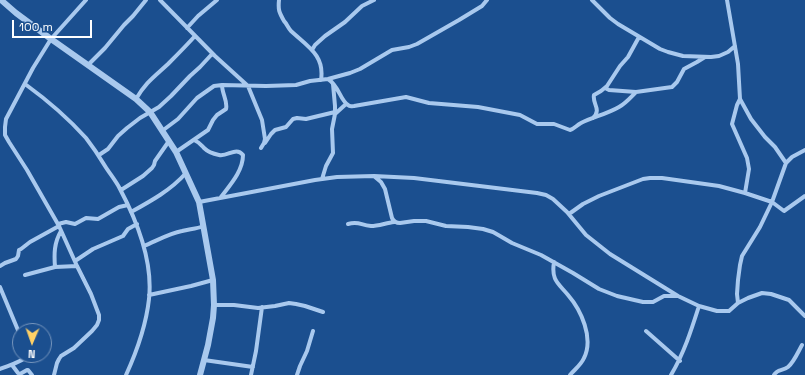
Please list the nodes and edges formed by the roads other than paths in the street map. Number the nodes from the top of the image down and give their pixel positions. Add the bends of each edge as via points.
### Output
1 (2, 0) edge
2 (86, 0) edge
3 (146, 0) edge
4 (160, 0) edge
5 (217, 0) edge
6 (279, 0) edge
7 (374, 0) edge
8 (487, 0) edge
9 (592, 0) edge
10 (726, 0) edge
11 (187, 28) junction
12 (195, 36) junction
13 (639, 37) junction
14 (51, 39) junction
15 (735, 46) junction
16 (312, 50) junction
17 (212, 54) junction
18 (705, 57) junction
19 (88, 65) junction
20 (328, 79) junction
21 (321, 80) junction
22 (333, 82) junction
23 (25, 84) junction
24 (222, 85) junction
25 (248, 86) junction
26 (604, 88) junction
27 (636, 92) junction
28 (136, 99) junction
29 (740, 99) junction
30 (346, 104) junction
31 (150, 112) junction
32 (335, 113) junction
33 (593, 118) junction
34 (6, 119) junction
35 (1, 122) dead end
36 (162, 131) junction
37 (194, 140) junction
38 (169, 141) junction
39 (264, 143) junction
40 (261, 148) dead end
41 (805, 150) edge
42 (176, 152) junction
43 (99, 155) junction
44 (786, 163) junction
45 (186, 173) junction
46 (374, 176) junction
47 (322, 179) junction
48 (121, 190) junction
49 (745, 193) junction
50 (805, 196) edge
51 (221, 197) junction
52 (199, 202) junction
53 (772, 202) junction
54 (128, 205) junction
55 (132, 212) junction
56 (569, 214) junction
57 (394, 222) junction
58 (137, 224) junction
59 (348, 224) dead end
60 (59, 225) junction
61 (204, 226) junction
62 (62, 231) junction
63 (144, 246) junction
64 (75, 261) junction
65 (554, 262) junction
66 (0, 266) edge
67 (77, 266) junction
68 (55, 267) junction
69 (25, 275) dead end
70 (213, 280) junction
71 (0, 286) edge
72 (149, 295) junction
73 (678, 296) junction
74 (738, 303) junction
75 (214, 304) junction
76 (700, 306) junction
77 (262, 307) junction
78 (323, 312) dead end
79 (805, 316) edge
80 (15, 323) edge
81 (313, 331) dead end
82 (646, 331) dead end
83 (802, 345) dead end
84 (204, 360) junction
85 (680, 361) junction
86 (16, 363) edge
87 (12, 365) junction
88 (253, 367) junction
89 (0, 369) edge
90 (32, 375) edge
91 (54, 375) edge
92 (126, 375) edge
93 (200, 375) edge
94 (251, 375) edge
95 (297, 375) edge
96 (570, 375) edge
97 (671, 375) edge
98 (774, 375) edge

1 - 14 street
2 - 14 street
3 - 19 street
4 - 11 street
5 - 11 street
6 - 16 street via 279,13 288,28
7 - 16 street via 362,6
8 - 20 street via 482,6 417,44 392,50 360,69
9 - 13 street via 610,18
10 - 15 street
11 - 12 street
12 - 17 street
12 - 28 street via 152,78
13 - 18 street via 668,52
13 - 26 street via 628,57
14 - 19 street
14 - 23 street
15 - 18 street via 719,56
15 - 29 street
16 - 21 street via 322,67
17 - 25 street
17 - 31 street via 171,96
18 - 27 street via 684,69 672,87
19 - 28 street
20 - 21 street
20 - 22 street
21 - 25 street via 296,85
22 - 30 street
22 - 32 street
23 - 34 street
23 - 43 street via 70,121
24 - 25 street
24 - 36 street via 214,86 197,98 178,119
24 - 37 street via 226,109 217,115 208,130
25 - 39 street via 262,120
26 - 27 street
26 - 33 street via 594,95 597,110
27 - 33 street via 619,107
28 - 31 street
29 - 44 street via 751,119
29 - 49 street via 732,124 749,168
30 - 32 street
30 - 33 street via 354,106 406,96 430,103 478,107 520,115 537,124 554,124 570,130
31 - 36 street
31 - 43 street via 127,128
32 - 39 street via 293,119 286,127 275,130
32 - 47 street via 332,129 333,153
34 - 35 street
34 - 60 street via 5,134
36 - 38 street
37 - 42 street
37 - 51 street via 215,154 224,156 236,151 243,156 239,171
38 - 42 street
38 - 48 street via 152,168
39 - 40 street
41 - 44 street
42 - 45 street
43 - 48 street
44 - 53 street
45 - 52 street
45 - 55 street via 170,188
46 - 47 street
46 - 56 street via 414,178 537,193 553,199
46 - 57 street via 385,189
47 - 51 street
48 - 54 street
49 - 53 street
49 - 56 street via 712,185 650,178 599,196
50 - 53 street via 784,211
51 - 52 street
52 - 61 street
53 - 74 street via 742,256
54 - 55 street
54 - 60 street via 98,219 86,218 75,224 66,222
55 - 58 street
56 - 73 street via 600,247
57 - 59 street via 371,226 356,222
57 - 65 street via 420,220 446,226 483,229
58 - 63 street
58 - 64 street via 126,230 123,236 93,249
60 - 62 street
60 - 66 street via 21,249 17,258
61 - 63 street via 182,231
61 - 70 street
62 - 64 street
62 - 68 street via 55,247
63 - 72 street
64 - 67 street
65 - 73 street via 599,289 617,296 643,302 653,302 664,296
65 - 96 street via 556,281 580,313 587,336 586,354 581,364
67 - 68 street
67 - 91 street via 91,294 99,320 86,337 61,356
68 - 69 street
70 - 72 street
70 - 75 street
71 - 80 street
72 - 92 street via 145,324
73 - 76 street
74 - 76 street via 729,311 717,311
74 - 79 street via 754,295 771,294 789,300
75 - 77 street
75 - 84 street
76 - 85 street
77 - 78 street via 289,303
77 - 88 street
81 - 95 street
82 - 85 street
83 - 98 street via 788,367
84 - 88 street
84 - 93 street
85 - 97 street
86 - 87 street
87 - 89 street
87 - 90 street via 20,374 28,370
88 - 94 street

